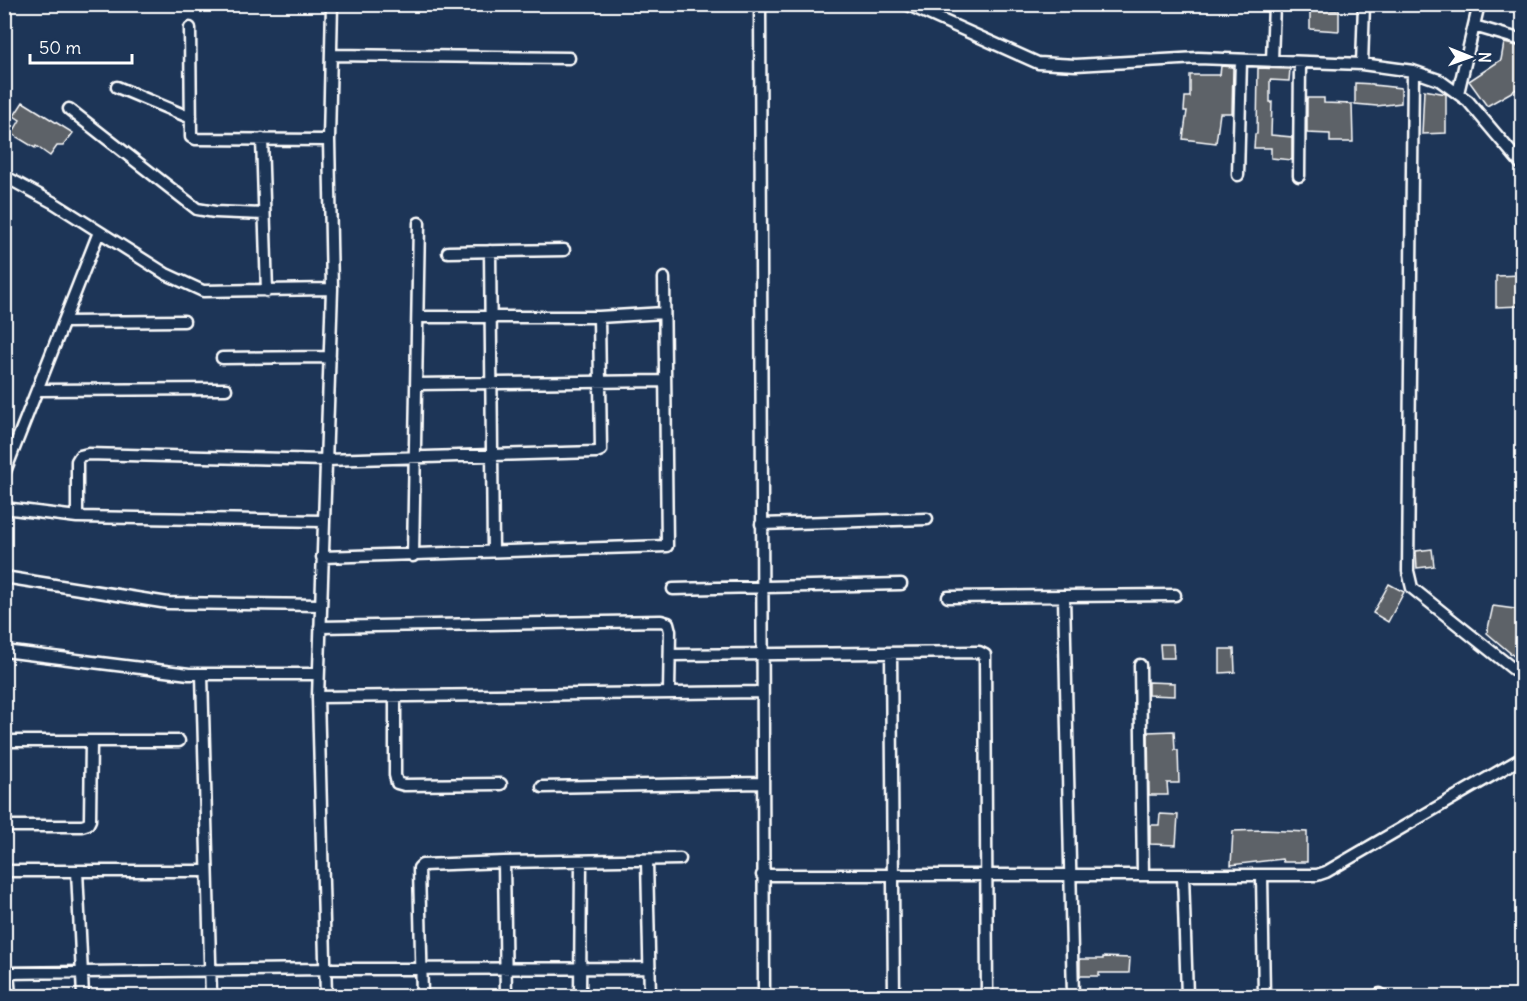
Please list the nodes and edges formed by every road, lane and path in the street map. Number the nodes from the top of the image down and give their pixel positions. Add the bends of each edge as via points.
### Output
1 (332, 4) edge
2 (760, 4) edge
3 (906, 4) edge
4 (1274, 4) edge
5 (1364, 4) edge
6 (1479, 4) edge
7 (1474, 26) junction
8 (190, 28) dead end
9 (1522, 40) edge
10 (331, 55) junction
11 (569, 58) dead end
12 (1242, 60) junction
13 (1272, 61) junction
14 (1300, 62) junction
15 (1362, 64) junction
16 (1413, 71) junction
17 (117, 87) dead end
18 (1458, 93) junction
19 (69, 109) dead end
20 (190, 118) junction
21 (262, 139) junction
22 (329, 140) junction
23 (1522, 165) edge
24 (1238, 175) dead end
25 (4, 176) edge
26 (1299, 176) dead end
27 (264, 214) junction
28 (419, 224) dead end
29 (99, 232) junction
30 (564, 250) dead end
31 (490, 251) junction
32 (448, 252) dead end
33 (664, 278) dead end
34 (332, 290) junction
35 (267, 291) junction
36 (664, 313) junction
37 (599, 316) junction
38 (417, 317) junction
39 (491, 317) junction
40 (184, 321) dead end
41 (64, 322) junction
42 (330, 357) junction
43 (222, 358) dead end
44 (665, 381) junction
45 (600, 382) junction
46 (492, 383) junction
47 (416, 384) junction
48 (226, 389) dead end
49 (38, 390) junction
50 (492, 454) junction
51 (415, 457) junction
52 (326, 460) junction
53 (4, 474) edge
54 (4, 508) edge
55 (77, 517) junction
56 (927, 519) dead end
57 (324, 520) junction
58 (761, 524) junction
59 (493, 551) junction
60 (413, 556) junction
61 (322, 557) junction
62 (4, 577) edge
63 (902, 584) dead end
64 (762, 587) junction
65 (673, 589) dead end
66 (1064, 596) junction
67 (1175, 596) dead end
68 (948, 597) dead end
69 (321, 605) junction
70 (320, 627) junction
71 (4, 651) edge
72 (891, 654) junction
73 (670, 655) junction
74 (762, 655) junction
75 (1140, 665) dead end
76 (318, 674) junction
77 (202, 675) junction
78 (1522, 676) edge
79 (762, 692) junction
80 (669, 693) junction
81 (395, 696) junction
82 (318, 697) junction
83 (4, 741) edge
84 (91, 741) junction
85 (178, 741) dead end
86 (1522, 759) edge
87 (762, 783) junction
88 (501, 784) dead end
89 (542, 787) dead end
90 (4, 826) edge
91 (680, 859) dead end
92 (647, 860) junction
93 (581, 861) junction
94 (504, 862) junction
95 (4, 871) edge
96 (76, 871) junction
97 (207, 871) junction
98 (893, 874) junction
99 (987, 874) junction
100 (762, 875) junction
101 (1072, 875) junction
102 (1143, 875) junction
103 (1183, 875) junction
104 (1262, 875) junction
105 (421, 968) junction
106 (506, 968) junction
107 (580, 968) junction
108 (650, 968) junction
109 (326, 969) junction
110 (210, 970) junction
111 (82, 972) junction
112 (6, 973) edge
113 (9, 996) edge
114 (83, 996) edge
115 (211, 996) edge
116 (326, 996) edge
117 (422, 996) edge
118 (506, 996) edge
119 (580, 996) edge
120 (650, 996) edge
121 (764, 996) edge
122 (894, 996) edge
123 (987, 996) edge
124 (1073, 996) edge
125 (1187, 996) edge
126 (1264, 996) edge

1 - 10 street
2 - 58 street
3 - 12 street via 1038,63
4 - 13 street
5 - 15 street
6 - 7 street
7 - 9 street
7 - 18 street
8 - 20 street
10 - 11 street
10 - 22 street
12 - 13 street
12 - 24 street
13 - 14 street
14 - 15 street
14 - 26 street
15 - 16 street
16 - 18 street via 1439,80
16 - 78 street via 1408,559 1412,588
17 - 20 street
18 - 23 street
19 - 27 street via 197,209
20 - 21 street via 191,137 196,139
21 - 22 street
21 - 27 street
22 - 34 street
25 - 29 street
27 - 35 street
28 - 38 street
29 - 35 street via 166,274 203,291
29 - 41 street
30 - 31 street
31 - 32 street
31 - 39 street
33 - 36 street
34 - 35 street
34 - 42 street
36 - 37 street
36 - 44 street
37 - 39 street
37 - 45 street
38 - 39 street
38 - 47 street
39 - 46 street
40 - 41 street
41 - 49 street
42 - 43 street
42 - 52 street
44 - 45 street
44 - 59 street via 667,546
45 - 46 street
45 - 50 street via 601,450
46 - 47 street
46 - 50 street
47 - 51 street
48 - 49 street
49 - 53 street
50 - 51 street
50 - 59 street
51 - 52 street
51 - 60 street
52 - 55 street via 88,454 77,461
52 - 57 street
54 - 55 street
55 - 57 street
56 - 58 street
57 - 61 street
58 - 64 street
59 - 60 street
60 - 61 street
61 - 69 street
62 - 69 street via 168,603
63 - 64 street
64 - 65 street
64 - 74 street
66 - 67 street
66 - 68 street
66 - 101 street
69 - 70 street
70 - 73 street via 661,621 668,623
70 - 76 street
71 - 77 street
72 - 74 street
72 - 98 street
72 - 99 street via 985,655
73 - 74 street
73 - 80 street
74 - 79 street
75 - 102 street
76 - 77 street
76 - 82 street
77 - 97 street
79 - 80 street
79 - 87 street
80 - 81 street
81 - 82 street
81 - 88 street via 397,783
82 - 109 street
83 - 84 street
84 - 85 street
84 - 90 street via 88,824
86 - 104 street via 1326,872
87 - 89 street
87 - 100 street
91 - 92 street
92 - 93 street
92 - 108 street
93 - 94 street
93 - 107 street
94 - 105 street via 429,864 419,868
94 - 106 street
95 - 96 street
96 - 97 street
96 - 111 street
97 - 110 street
98 - 99 street
98 - 100 street
98 - 122 street
99 - 101 street
99 - 123 street
100 - 121 street
101 - 102 street
101 - 124 street
102 - 103 street
103 - 104 street
103 - 125 street
104 - 126 street
105 - 106 street
105 - 109 street
105 - 117 street
106 - 107 street
106 - 118 street
107 - 108 street
107 - 119 street
108 - 120 street
109 - 110 street
109 - 116 street
110 - 111 street
110 - 115 street
111 - 112 street
111 - 114 street
112 - 113 street

